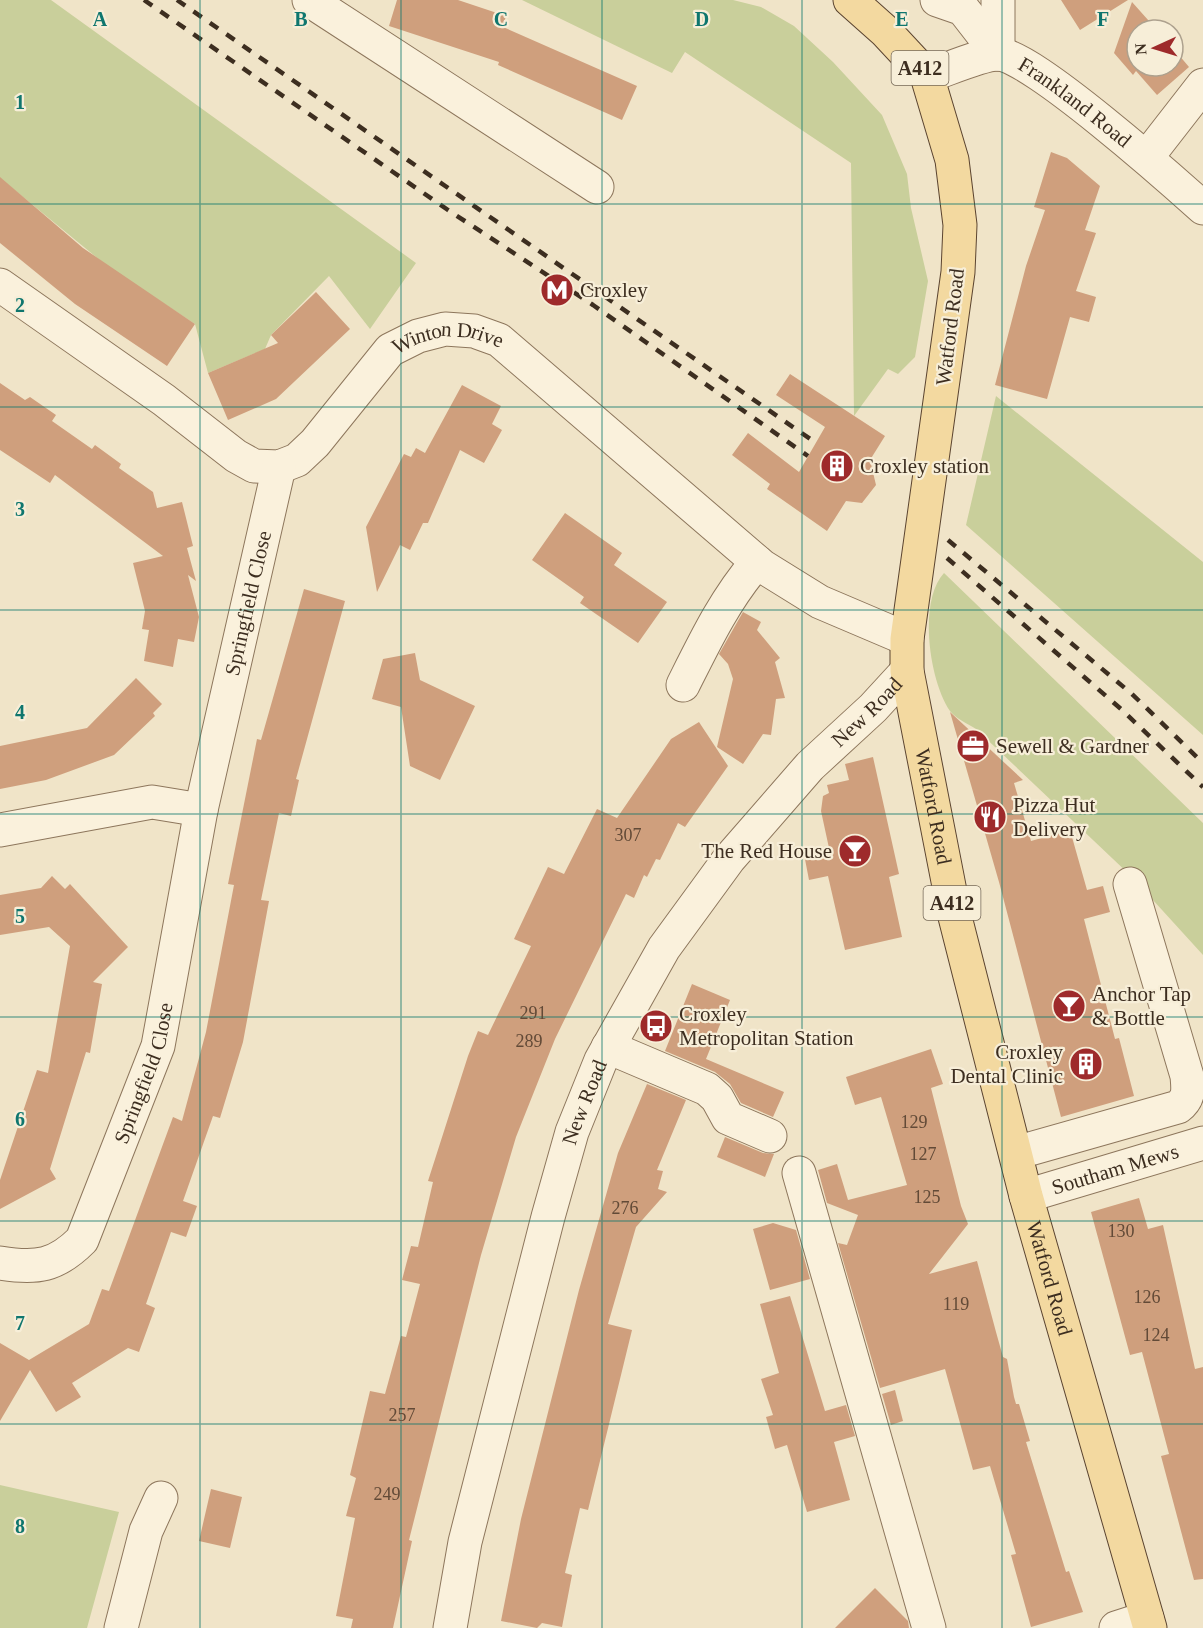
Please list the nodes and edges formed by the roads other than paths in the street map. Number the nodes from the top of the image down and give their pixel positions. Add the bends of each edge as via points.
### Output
1 (309, 0) edge
2 (850, 0) edge
3 (937, 0) edge
4 (998, 0) edge
5 (998, 54) junction
6 (927, 76) junction
7 (1203, 85) edge
8 (1147, 157) junction
9 (597, 187) dead end
10 (1203, 208) edge
11 (0, 285) edge
12 (279, 467) junction
13 (757, 562) junction
14 (907, 639) junction
15 (907, 671) junction
16 (683, 685) dead end
17 (201, 810) junction
18 (0, 830) edge
19 (1130, 884) dead end
20 (608, 1047) junction
21 (770, 1136) dead end
22 (1203, 1143) edge
23 (1016, 1153) junction
24 (799, 1173) dead end
25 (1026, 1196) junction
26 (0, 1263) edge
27 (161, 1498) dead end
28 (1149, 1623) edge
29 (121, 1628) edge
30 (450, 1628) edge
31 (929, 1628) edge
32 (1116, 1628) edge

1 - 9 street
2 - 6 main road, Watford Road / A412
3 - 5 street via 963,9
4 - 5 street
5 - 6 street, Frankland Road
5 - 8 street, Frankland Road via 1040,75
6 - 14 main road, Watford Road / A412 via 952,160 960,225 946,366
7 - 8 street
8 - 10 street, Frankland Road
11 - 12 street via 164,400 236,456 254,466
12 - 13 street, Winton Drive via 297,460 315,443 390,350 418,336 445,329 474,331 499,340
12 - 17 street, Springfield Close
13 - 14 street, Winton Drive via 820,602
13 - 16 street via 734,589
14 - 15 main road, Watford Road / A412
15 - 20 street, New Road via 810,766 729,859 664,948
15 - 23 main road, Watford Road / A412 via 955,916
17 - 18 street via 152,802
17 - 26 street, Springfield Close via 158,1046 92,1218 82,1240 67,1255 47,1265 22,1267
19 - 23 street via 1187,1076 1186,1101 1178,1107
20 - 21 street via 707,1089 728,1118
20 - 30 street, New Road via 572,1132 548,1217 465,1542
22 - 25 street, Southam Mews
23 - 25 main road, Watford Road / A412
24 - 31 street
25 - 28 main road, Watford Road / A412
27 - 29 street via 146,1531
28 - 32 street

